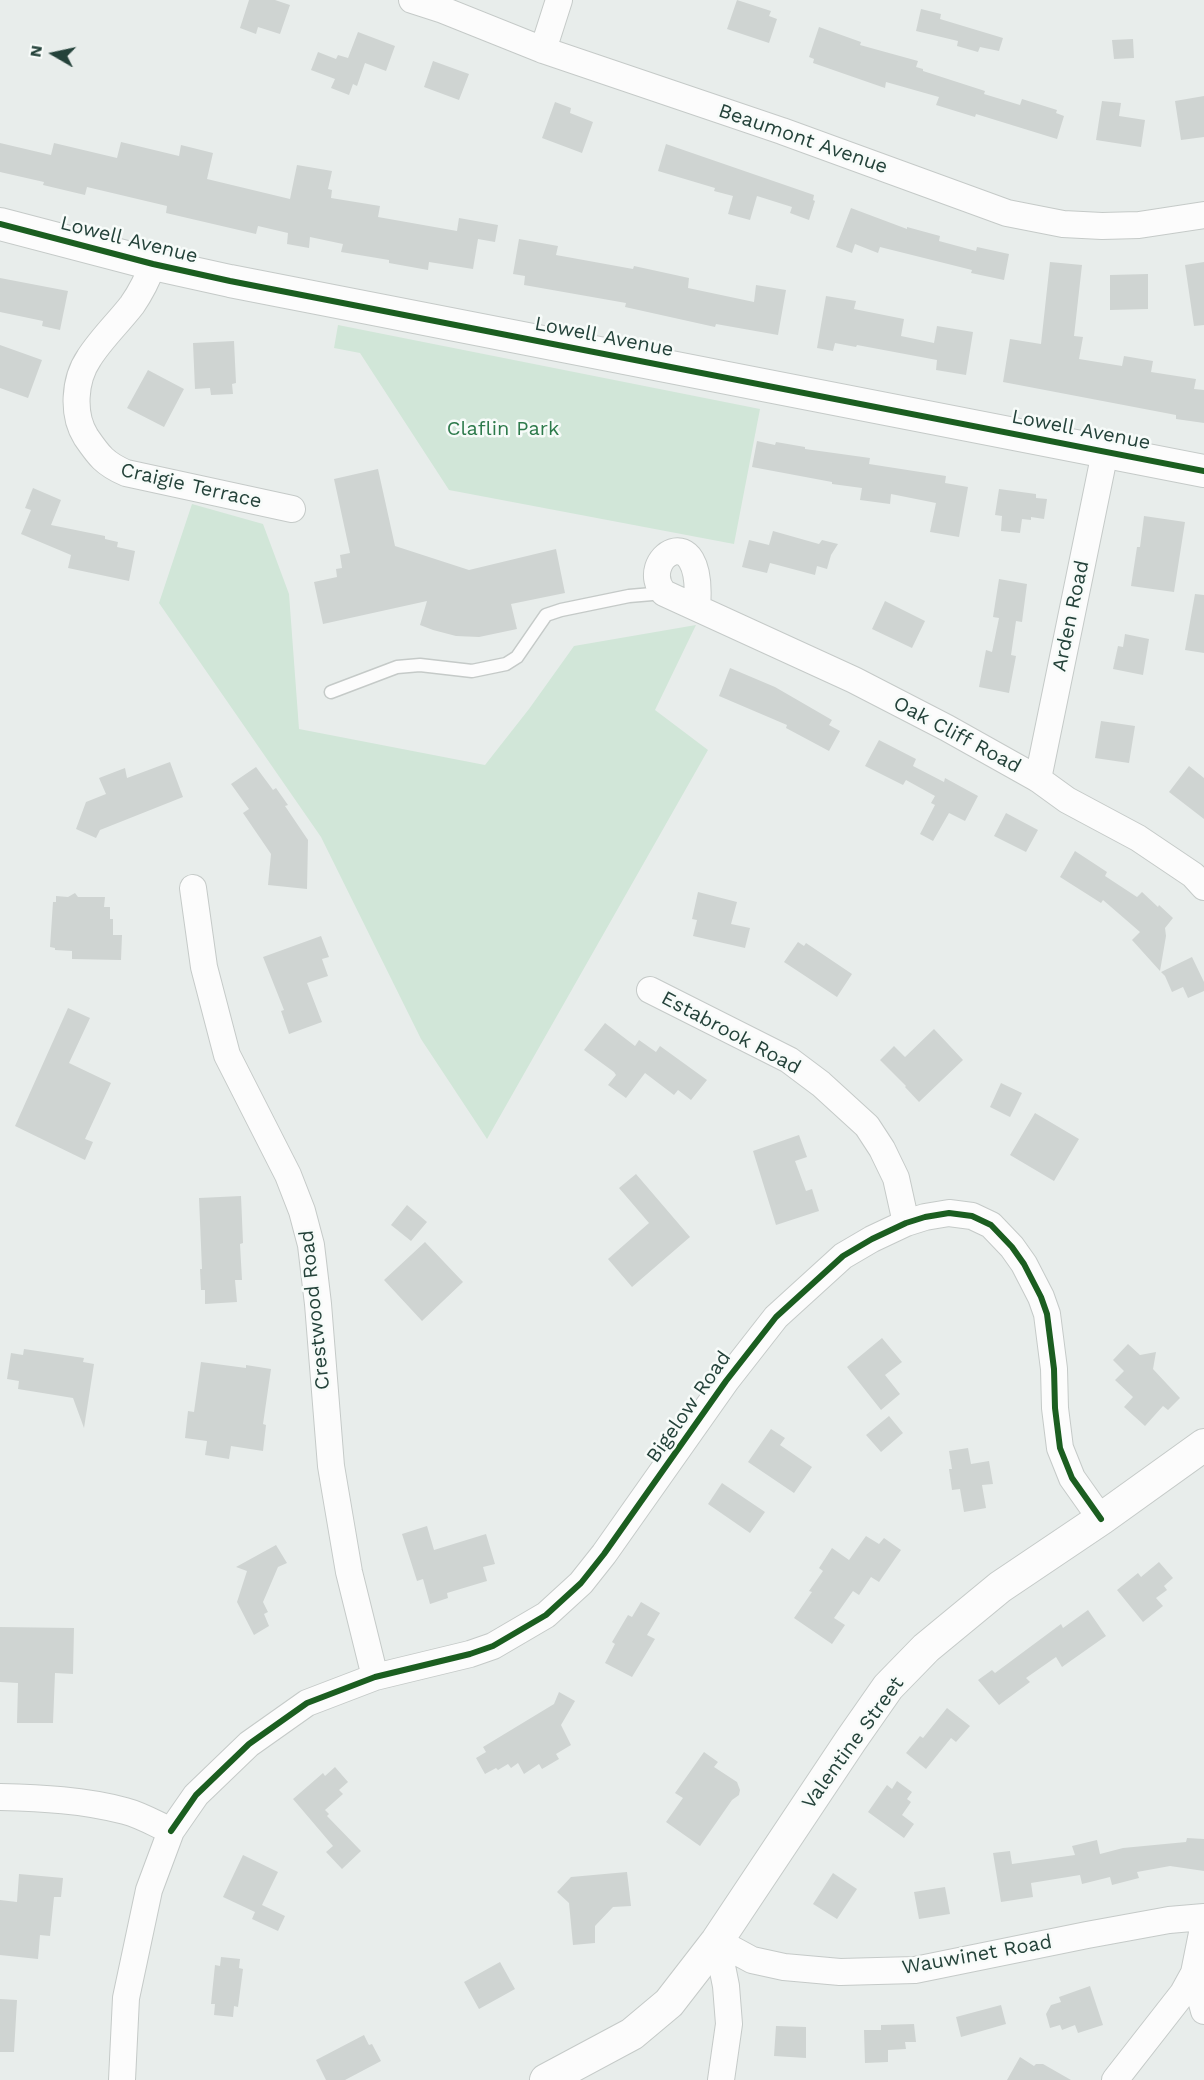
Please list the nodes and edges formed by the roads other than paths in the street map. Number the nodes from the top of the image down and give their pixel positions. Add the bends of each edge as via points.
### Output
1 (412, 0) edge
2 (559, 0) edge
3 (543, 50) junction
4 (1204, 215) edge
5 (0, 224) edge
6 (153, 264) junction
7 (1105, 452) junction
8 (1204, 471) edge
9 (292, 509) dead end
10 (664, 593) junction
11 (697, 608) junction
12 (331, 693) dead end
13 (1038, 779) junction
14 (1204, 887) edge
15 (194, 888) dead end
16 (650, 990) dead end
17 (906, 1223) junction
18 (1204, 1445) edge
19 (1101, 1519) junction
20 (375, 1677) junction
21 (0, 1797) edge
22 (171, 1831) junction
23 (1204, 1917) edge
24 (1204, 1923) edge
25 (717, 1941) junction
26 (1194, 1973) junction
27 (1204, 2011) edge
28 (122, 2080) edge
29 (546, 2080) edge
30 (721, 2080) edge
31 (1115, 2080) edge

1 - 3 street, Beaumont Avenue
2 - 3 street
3 - 4 street, Beaumont Avenue via 1007,213 1063,224 1102,226
5 - 6 street, Lowell Avenue
6 - 7 street, Lowell Avenue
6 - 9 street, Craigie Terrace via 134,302 87,360 76,404 83,432 101,458 126,473
7 - 8 street, Lowell Avenue
7 - 13 street, Arden Road
10 - 11 street, Oak Cliff Road
10 - 11 street via 658,585 658,568 670,552 681,552 692,561 698,575
10 - 12 lane via 629,596 546,615 517,657 506,664 472,671 420,665 397,667
11 - 13 street, Oak Cliff Road via 854,680
13 - 14 street, Oak Cliff Road via 1067,800 1138,838 1193,875
15 - 20 street, Crestwood Road via 204,967 227,1055 288,1175 311,1245 336,1498
16 - 17 street, Estabrook Road via 789,1060 821,1084 867,1126 882,1149 896,1178
17 - 19 street, Bigelow Road via 949,1213 972,1216 991,1226 1024,1264 1047,1314 1060,1448 1071,1478
17 - 20 street, Bigelow Road via 843,1257 776,1317 726,1381 610,1547 581,1583 546,1615 493,1646
18 - 19 street, Valentine Street
19 - 25 street, Valentine Street via 1000,1587 926,1648 888,1687
20 - 22 street, Bigelow Road via 307,1703 249,1743 196,1795
21 - 22 street via 127,1811
22 - 28 street, Bigelow Road via 149,1890 126,1998
23 - 25 street, Wauwinet Road via 1087,1935 915,1970 840,1972 784,1967 752,1960
24 - 26 street
25 - 29 street, Valentine Street via 669,2003 632,2034
25 - 30 street via 729,2024
26 - 27 street
26 - 31 street

